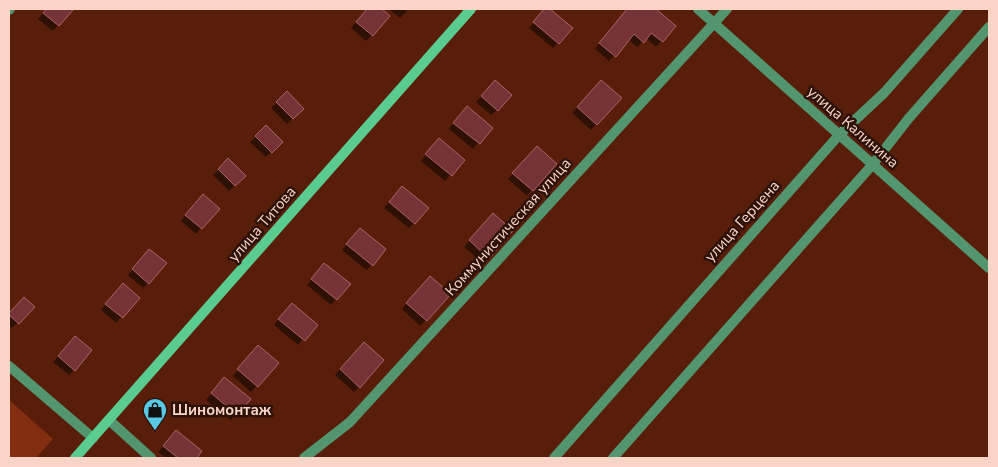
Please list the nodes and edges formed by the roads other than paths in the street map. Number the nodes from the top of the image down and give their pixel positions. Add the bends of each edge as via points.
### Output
1 (472, 9) edge
2 (698, 9) edge
3 (727, 9) edge
4 (958, 9) edge
5 (714, 24) junction
6 (989, 27) edge
7 (839, 135) junction
8 (873, 164) junction
9 (989, 268) edge
10 (9, 366) edge
11 (109, 420) junction
12 (93, 438) junction
13 (75, 458) edge
14 (151, 458) edge
15 (304, 458) edge
16 (554, 458) edge
17 (613, 458) edge

1 - 11 main road, улица Титова
2 - 5 street, улица Калинина
3 - 5 street, Коммунистическая улица
4 - 7 street, улица Герцена via 884,93
5 - 7 street, улица Калинина
5 - 15 street, Коммунистическая улица via 350,422
6 - 8 street
7 - 8 street, улица Калинина
7 - 16 street, улица Герцена
8 - 9 street, улица Калинина
8 - 17 street
10 - 12 street
11 - 12 main road, улица Титова
11 - 14 street
12 - 13 main road, улица Титова

